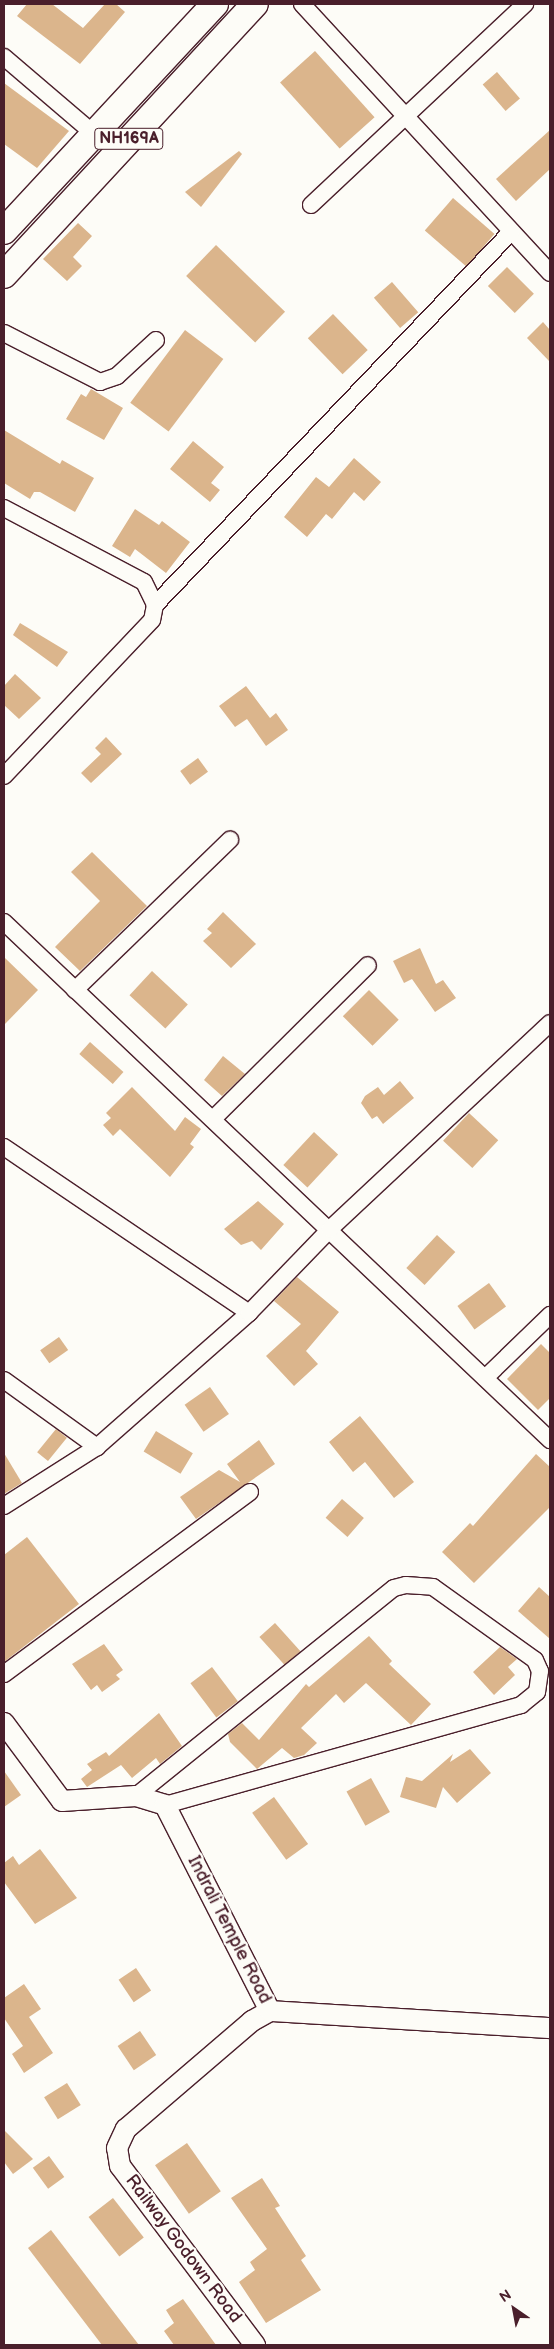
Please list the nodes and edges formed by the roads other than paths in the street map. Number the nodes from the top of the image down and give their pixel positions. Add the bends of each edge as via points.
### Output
1 (215, 4) edge
2 (255, 4) edge
3 (302, 4) edge
4 (526, 4) edge
5 (4, 57) edge
6 (405, 119) junction
7 (94, 134) junction
8 (311, 205) dead end
9 (4, 231) edge
10 (511, 232) junction
11 (550, 273) edge
12 (4, 274) edge
13 (4, 333) edge
14 (156, 340) dead end
15 (4, 508) edge
16 (155, 605) junction
17 (4, 776) edge
18 (230, 840) dead end
19 (4, 922) edge
20 (368, 964) dead end
21 (75, 990) junction
22 (550, 1023) edge
23 (213, 1119) junction
24 (4, 1147) edge
25 (330, 1229) junction
26 (249, 1313) junction
27 (550, 1315) edge
28 (485, 1378) junction
29 (4, 1380) edge
30 (550, 1440) edge
31 (97, 1447) junction
32 (250, 1492) dead end
33 (4, 1506) edge
34 (4, 1674) edge
35 (5, 1726) edge
36 (136, 1796) junction
37 (165, 1805) junction
38 (270, 2011) junction
39 (550, 2028) edge
40 (255, 2345) edge

1 - 7 highway, NH169A
2 - 12 highway, NH169A
3 - 6 street
4 - 6 street
5 - 7 street
6 - 8 street
6 - 10 street
7 - 9 highway, NH169A
10 - 11 street
10 - 16 street
13 - 14 street via 100,382 118,376
15 - 16 street via 144,582
16 - 17 street via 152,620
18 - 21 street
19 - 21 street
20 - 23 street
21 - 23 street
22 - 25 street
23 - 25 street
24 - 26 street
25 - 26 street
25 - 28 street
26 - 31 street
27 - 28 street
28 - 30 street
29 - 31 street
31 - 33 street
32 - 34 street
35 - 36 street via 62,1801
36 - 37 street
36 - 37 street via 394,1588 406,1585 433,1587 534,1660 540,1671 537,1692 521,1705
37 - 38 street, Indrali Temple Road
38 - 39 street, Indrali Temple Road
38 - 40 street, Railway Godown Road via 252,2021 126,2129 117,2148 120,2166

